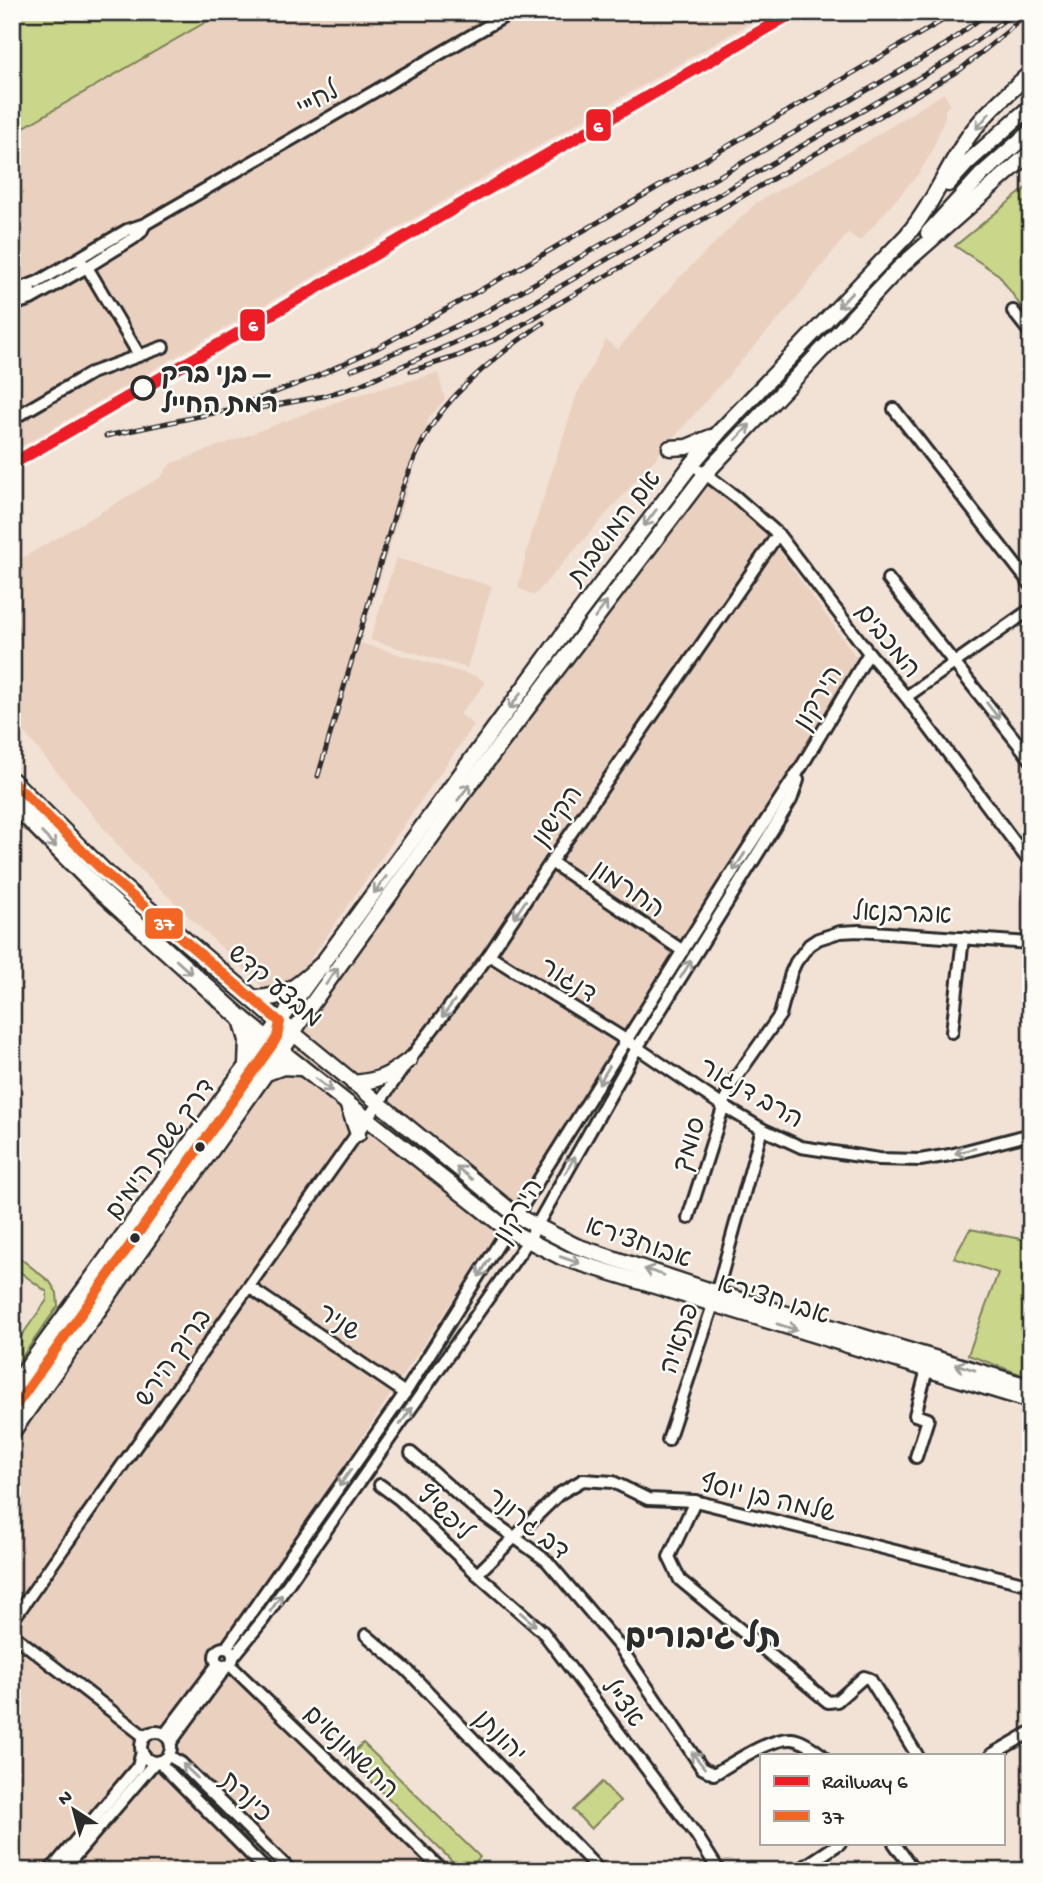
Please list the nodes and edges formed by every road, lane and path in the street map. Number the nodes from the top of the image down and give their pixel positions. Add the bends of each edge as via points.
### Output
1 (512, 12) edge
2 (1031, 72) edge
3 (1031, 106) edge
4 (1031, 131) edge
5 (1031, 152) edge
6 (930, 204) junction
7 (145, 224) junction
8 (89, 253) junction
9 (72, 262) junction
10 (87, 267) junction
11 (898, 269) junction
12 (13, 295) edge
13 (1013, 311) dead end
14 (1031, 334) edge
15 (163, 347) dead end
16 (139, 355) junction
17 (894, 409) dead end
18 (12, 419) edge
19 (721, 430) junction
20 (670, 448) dead end
21 (692, 464) junction
22 (705, 474) junction
23 (778, 534) junction
24 (888, 579) dead end
25 (1031, 585) edge
26 (1031, 608) edge
27 (869, 653) junction
28 (955, 662) junction
29 (906, 697) junction
30 (1031, 760) edge
31 (803, 764) junction
32 (14, 790) edge
33 (551, 862) junction
34 (1031, 864) edge
35 (963, 938) junction
36 (1031, 943) edge
37 (682, 951) junction
38 (489, 955) junction
39 (321, 966) junction
40 (254, 999) junction
41 (309, 1008) junction
42 (780, 1015) joint
43 (242, 1019) junction
44 (280, 1022) junction
45 (952, 1032) dead end
46 (293, 1033) junction
47 (267, 1039) junction
48 (626, 1040) junction
49 (637, 1048) junction
50 (281, 1050) junction
51 (317, 1052) junction
52 (409, 1060) junction
53 (247, 1066) junction
54 (300, 1066) junction
55 (264, 1073) junction
56 (353, 1083) junction
57 (346, 1102) junction
58 (379, 1103) junction
59 (723, 1106) junction
60 (368, 1119) junction
61 (762, 1129) junction
62 (358, 1134) junction
63 (1031, 1134) edge
64 (517, 1216) junction
65 (688, 1219) dead end
66 (535, 1226) junction
67 (508, 1230) junction
68 (528, 1241) junction
69 (249, 1287) junction
70 (715, 1299) junction
71 (928, 1363) junction
72 (1031, 1387) edge
73 (12, 1390) edge
74 (405, 1393) junction
75 (1031, 1401) edge
76 (12, 1430) edge
77 (668, 1440) dead end
78 (411, 1453) dead end
79 (916, 1457) dead end
80 (380, 1485) dead end
81 (695, 1501) junction
82 (515, 1538) junction
83 (477, 1574) junction
84 (1031, 1584) edge
85 (12, 1620) edge
86 (13, 1635) edge
87 (366, 1635) dead end
88 (227, 1660) junction
89 (1031, 1732) edge
90 (145, 1737) junction
91 (168, 1738) junction
92 (142, 1752) junction
93 (821, 1754) edge
94 (916, 1754) edge
95 (993, 1754) edge
96 (169, 1756) junction
97 (157, 1762) junction
98 (839, 1844) edge
99 (895, 1844) edge
100 (48, 1871) edge
101 (62, 1871) edge
102 (267, 1871) edge
103 (291, 1871) edge
104 (443, 1871) edge
105 (600, 1871) edge
106 (719, 1871) edge
107 (798, 1871) edge
108 (914, 1871) edge

1 - 7 street, לח"י
2 -> 6 main road, אם המושבות via 964,142
3 - 6 main road via 967,163
4 - 11 main road via 963,194
5 - 11 main road, אם המושבות
6 -> 19 main road, אם המושבות via 907,235
7 - 8 street, לח"י
7 - 10 street, לח"י via 134,238
8 - 9 street, לח"י
8 - 10 street
9 - 10 street
9 - 12 street, לח"י via 32,290
10 - 12 street, לח"י via 31,299
10 - 16 street
22 -> 11 main road, אם המושבות
13 - 14 street
15 - 16 street
16 - 18 street via 91,373
17 - 25 street
19 - 20 main road via 696,445
19 - 21 main road, אם המושבות
21 - 22 street, המכבים
21 -> 39 main road, אם המושבות
22 - 23 street, המכבים
41 -> 22 main road, אם המושבות via 461,796
23 - 27 street, המכבים
23 - 33 street, הקישון
24 - 28 street
26 - 28 street
27 - 29 street, המכבים
27 - 31 street, הירקון
28 - 29 street
28 -> 30 street
29 - 34 street, המכבים
31 -> 37 street, הירקון
49 -> 31 street, הירקון via 791,800
32 - 40 main road, מבצע קדש
32 -> 43 main road, מבצע קדש via 92,883
33 - 37 street, החרמון
33 -> 38 street, הקישון
35 - 36 street, אברבנאל
35 - 42 street, אברבנאל via 870,931 827,935 809,945 796,961
35 - 45 street
37 - 48 street, הירקון
38 - 48 street, דנגור
38 -> 52 street, הקישון
39 - 40 main road via 291,991
39 - 44 main road, אם המושבות
40 - 44 main road, מבצע קדש
41 - 46 main road, אם המושבות
41 - 51 main road via 308,1028
42 - 59 street, סומך via 730,1086
43 - 47 main road, מבצע קדש
43 - 53 main road via 248,1040
44 - 46 main road, מבצע קדש
44 - 47 main road, אם המושבות
46 - 50 main road, דרך ששת הימים
46 - 51 main road, מבצע קדש
47 - 50 main road, מבצע קדש
47 - 53 main road, דרך ששת הימים
48 - 49 street, הרב דנגור
48 -> 64 street, הירקון
49 - 59 street, הרב דנגור
66 -> 49 street, הירקון
50 - 54 main road, מבצע קדש
50 - 55 main road, דרך ששת הימים
51 - 56 main road, מבצע קדש
52 - 56 main road via 372,1082
52 - 58 street, הקישון
53 - 73 main road, דרך ששת הימים
54 - 55 main road
54 -> 57 main road, מבצע קדש
55 - 76 main road, דרך ששת הימים
56 - 58 main road, מבצע קדש
57 - 60 main road, מבצע קדש
57 - 62 main road
58 - 60 street, הקישון
64 -> 58 main road, מבצע קדש
59 - 61 street, הרב דנגור
59 - 65 street, סומך
60 - 62 street, ברוך הירש
60 - 67 main road, מבצע קדש
63 -> 61 street, הרב דנגור via 950,1154 901,1160 801,1147
61 - 70 street, פתאיה
62 - 69 street, ברוך הירש
64 - 66 main road, אבוחצירא
64 - 67 street, הירקון
66 - 68 street, הירקון
70 -> 66 main road, אבוחצירא
67 - 68 main road, אבו חצירא
67 -> 74 street, הירקון
68 -> 70 main road, אבו חצירא via 563,1258
88 -> 68 street, הירקון via 271,1610
69 - 74 street, שניר
69 - 85 street, ברוך הירש
70 - 71 main road, אבו חצירא
70 - 77 street, פתאיה
72 -> 71 main road
71 - 75 main road, אבו חצירא
71 - 79 street via 915,1415 928,1419
74 -> 88 street, הירקון
78 - 82 street, דב גרונר
80 - 83 street, ליפשיץ
81 - 82 street, שלמה בן יוסף via 648,1499 613,1482 583,1480 559,1494
81 - 84 street, שלמה בן יוסף
81 - 94 street via 669,1557 680,1580 828,1702 837,1702 864,1677 870,1679
82 - 83 street, שלמה בן יוסף
93 -> 82 street, דב גרונר via 792,1739 769,1743 714,1774 702,1768 620,1647 547,1561
83 -> 106 street, אצ"ל via 543,1632
86 - 90 street
87 - 105 street, יהונתן via 407,1670
88 - 91 street, הירקון
88 - 104 street, החשמונאים
89 - 95 street
90 - 91 street via 154,1732
90 - 92 street
91 - 96 street
92 - 97 street
92 - 100 street via 138,1766
96 - 97 street
103 -> 96 street, כינרת
97 - 101 street
97 - 102 street
98 - 107 street
99 - 108 street

